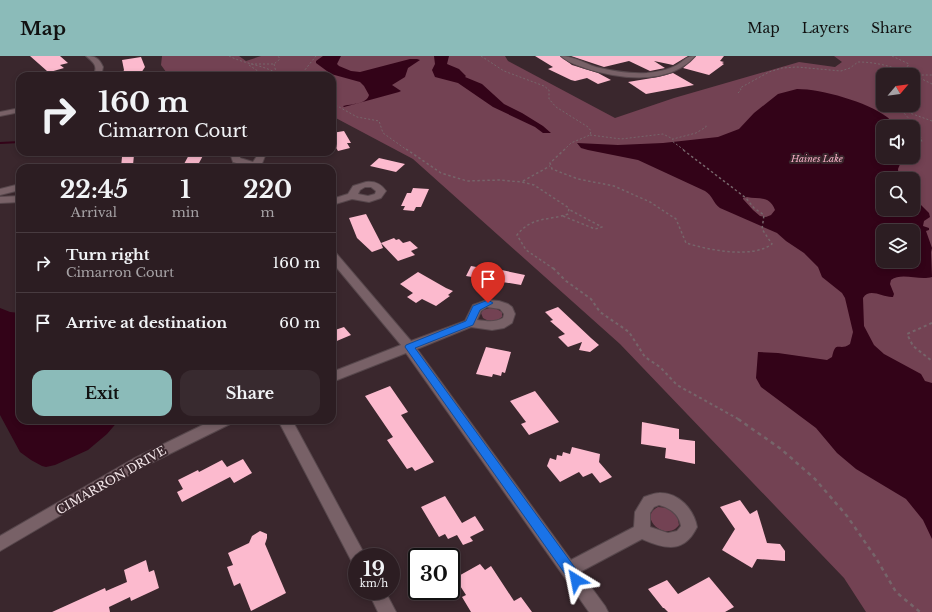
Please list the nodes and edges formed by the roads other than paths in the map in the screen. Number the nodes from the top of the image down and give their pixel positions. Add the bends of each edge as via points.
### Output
1 (89, 56) edge
2 (564, 56) edge
3 (692, 56) edge
4 (99, 72) edge
5 (16, 111) edge
6 (0, 114) edge
7 (235, 156) edge
8 (248, 164) edge
9 (16, 188) edge
10 (0, 192) edge
11 (352, 196) dead end
12 (16, 199) edge
13 (0, 200) edge
14 (336, 201) edge
15 (336, 260) edge
16 (470, 323) dead end
17 (409, 347) junction
18 (336, 375) edge
19 (217, 424) edge
20 (287, 424) edge
21 (642, 531) dead end
22 (0, 544) edge
23 (353, 548) edge
24 (569, 569) junction
25 (381, 600) edge
26 (387, 612) edge
27 (599, 612) edge

1 - 4 street via 100,65
2 - 3 street via 598,70 639,75 674,69 686,63
5 - 6 street
7 - 8 street via 236,160
9 - 10 street
11 - 14 street
12 - 13 street
15 - 17 street
16 - 17 street
17 - 18 street
17 - 24 street
19 - 22 street, CIMARRON DRIVE via 138,463
20 - 23 street
21 - 24 street
24 - 27 street
25 - 26 street

